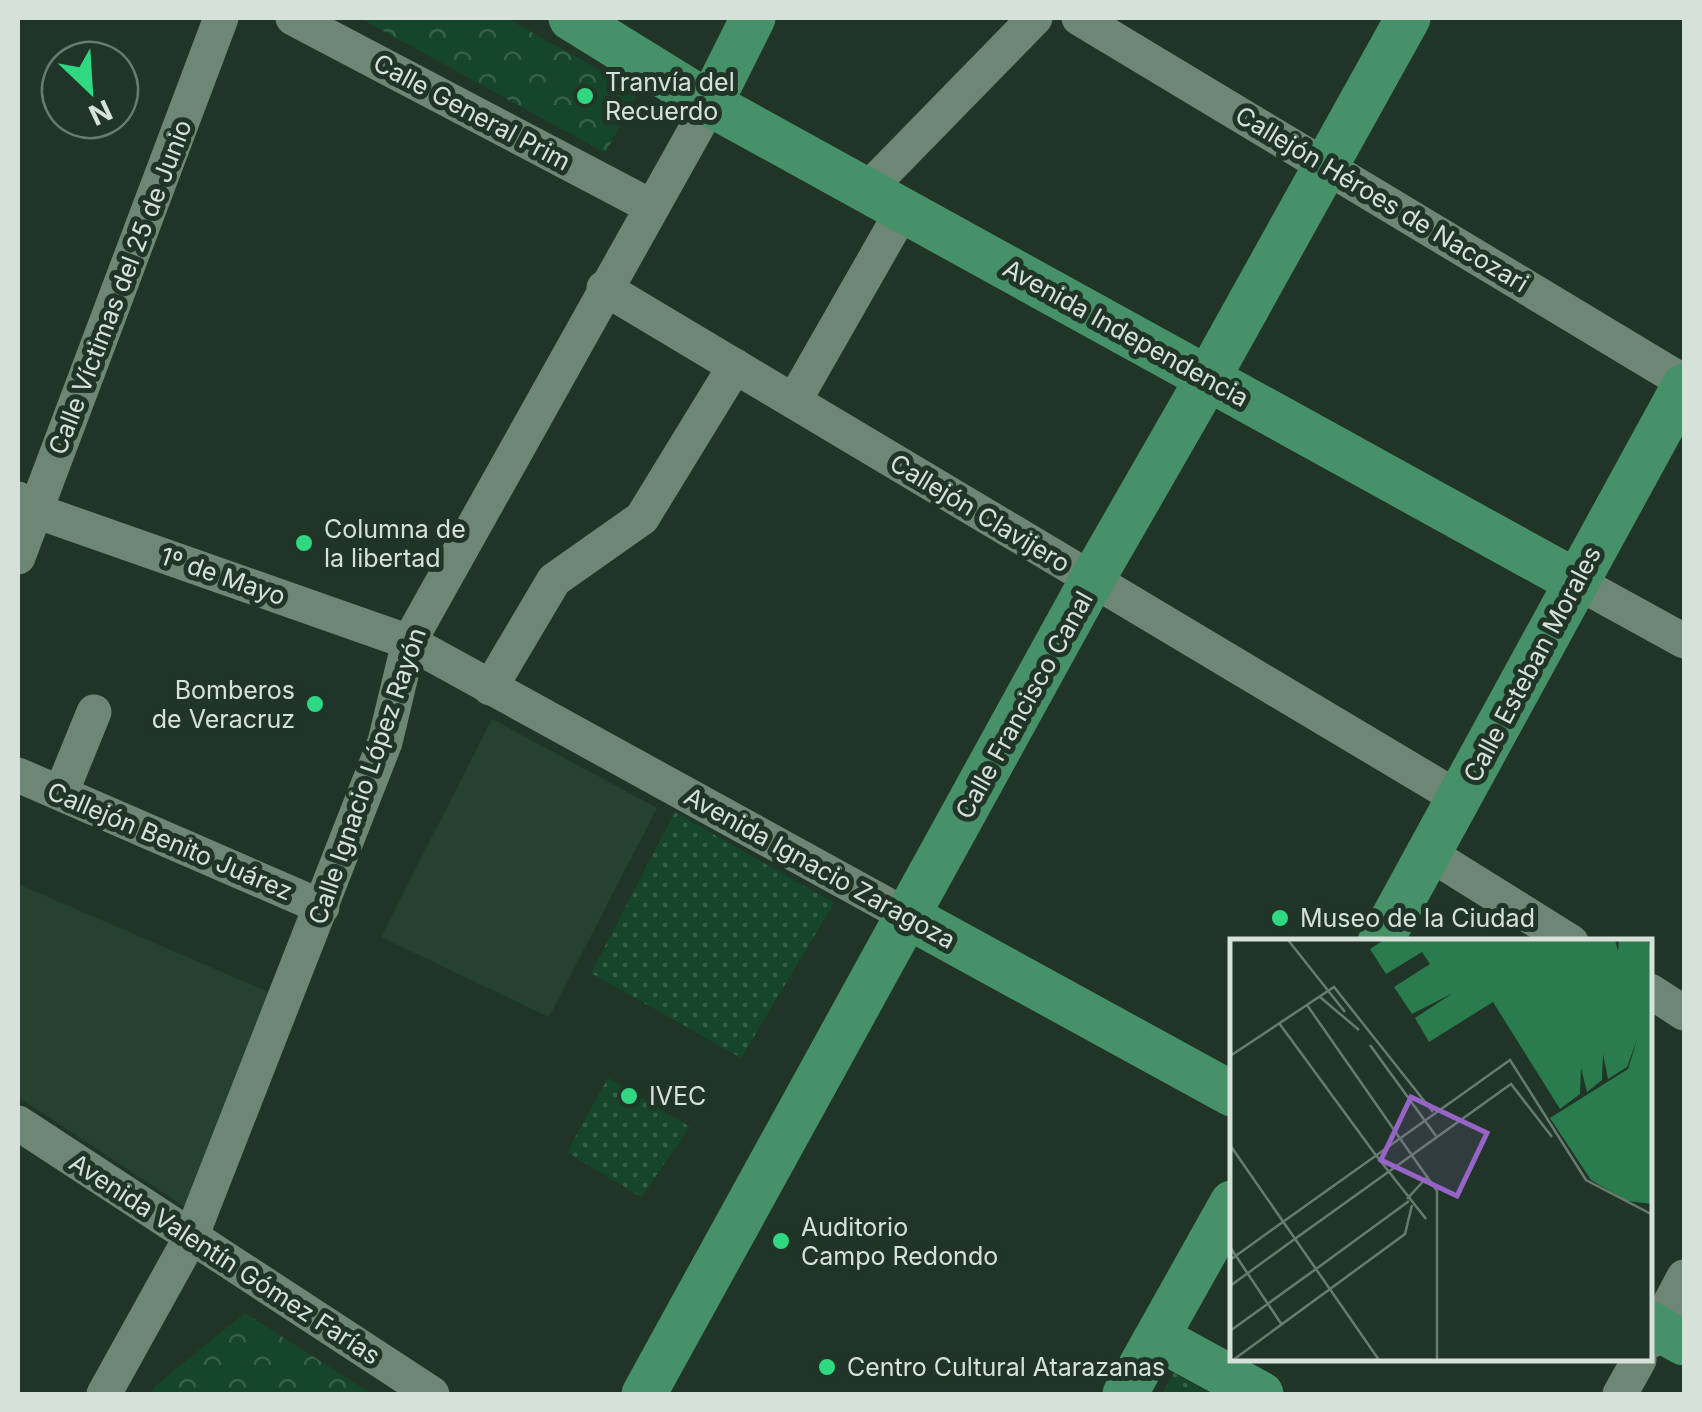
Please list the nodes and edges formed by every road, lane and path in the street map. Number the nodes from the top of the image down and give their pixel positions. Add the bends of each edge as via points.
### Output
1 (221, 18) edge
2 (293, 18) edge
3 (571, 18) edge
4 (753, 18) edge
5 (1035, 18) edge
6 (1079, 18) edge
7 (1408, 18) edge
8 (710, 104) junction
9 (1326, 165) junction
10 (885, 200) junction
11 (652, 207) junction
12 (604, 288) junction
13 (734, 366) junction
14 (1208, 378) junction
15 (1684, 384) edge
16 (794, 401) junction
17 (27, 505) edge
18 (18, 557) edge
19 (1092, 580) junction
20 (1575, 581) junction
21 (1684, 640) edge
22 (409, 642) junction
23 (490, 688) junction
24 (94, 712) dead end
25 (18, 775) edge
26 (61, 793) junction
27 (1460, 799) junction
28 (1430, 854) junction
29 (322, 907) junction
30 (909, 917) junction
31 (1382, 939) edge
32 (1566, 939) edge
33 (1652, 992) edge
34 (1684, 1012) edge
35 (1230, 1093) edge
36 (18, 1123) edge
37 (1230, 1207) edge
38 (191, 1238) junction
39 (1684, 1277) edge
40 (1158, 1338) junction
41 (1656, 1339) edge
42 (1641, 1362) edge
43 (104, 1394) edge
44 (432, 1394) edge
45 (644, 1394) edge
46 (1125, 1394) edge
47 (1261, 1394) edge
48 (1620, 1394) edge

1 - 17 street, Calle Víctimas del 25 de Junio
2 - 11 street, Calle General Prim
3 - 8 main road, Avenida Independencia
4 - 8 main road, Calle Ignacio López Rayón
5 - 10 street
6 - 9 street, Callejón Héroes de Nacozari
7 - 9 main road, Calle Francisco Canal
8 - 10 main road, Avenida Independencia
8 - 11 street, Calle Ignacio López Rayón
9 - 14 main road, Calle Francisco Canal
9 - 15 street, Callejón Héroes de Nacozari
10 - 14 main road, Avenida Independencia
10 - 16 street
11 - 12 street, Calle Ignacio López Rayón
12 - 13 street, Callejón Clavijero
12 - 22 street, Calle Ignacio López Rayón
13 - 16 street, Callejón Clavijero
13 - 23 street via 642,518 554,580
14 - 19 main road, Calle Francisco Canal
14 - 20 main road, Avenida Independencia
15 - 20 main road, Calle Esteban Morales
16 - 19 street, Callejón Clavijero
17 - 18 street, Calle Víctimas del 25 de Junio
17 - 22 street, 1º de Mayo
19 - 27 street, Callejón Clavijero
19 - 30 main road, Calle Francisco Canal
20 - 21 street, Avenida Independencia
20 - 27 main road, Calle Esteban Morales
22 - 23 street, Avenida Ignacio Zaragoza
22 - 29 street, Calle Ignacio López Rayón via 384,742
23 - 30 street, Avenida Ignacio Zaragoza
24 - 26 street
25 - 26 street, Callejón Benito Juárez
26 - 29 street, Callejón Benito Juárez
27 - 28 main road, Calle Esteban Morales
28 - 31 main road, Calle Esteban Morales
28 - 32 street
29 - 38 street, Calle Ignacio López Rayón
30 - 35 main road, Avenida Ignacio Zaragoza
30 - 45 main road, Calle Francisco Canal
33 - 34 street
36 - 38 street, Avenida Valentín Gómez Farías
37 - 40 main road
38 - 43 street, Calle Ignacio López Rayón
38 - 44 street, Avenida Valentín Gómez Farías
39 - 41 street
40 - 46 main road
40 - 47 main road
42 - 48 street

